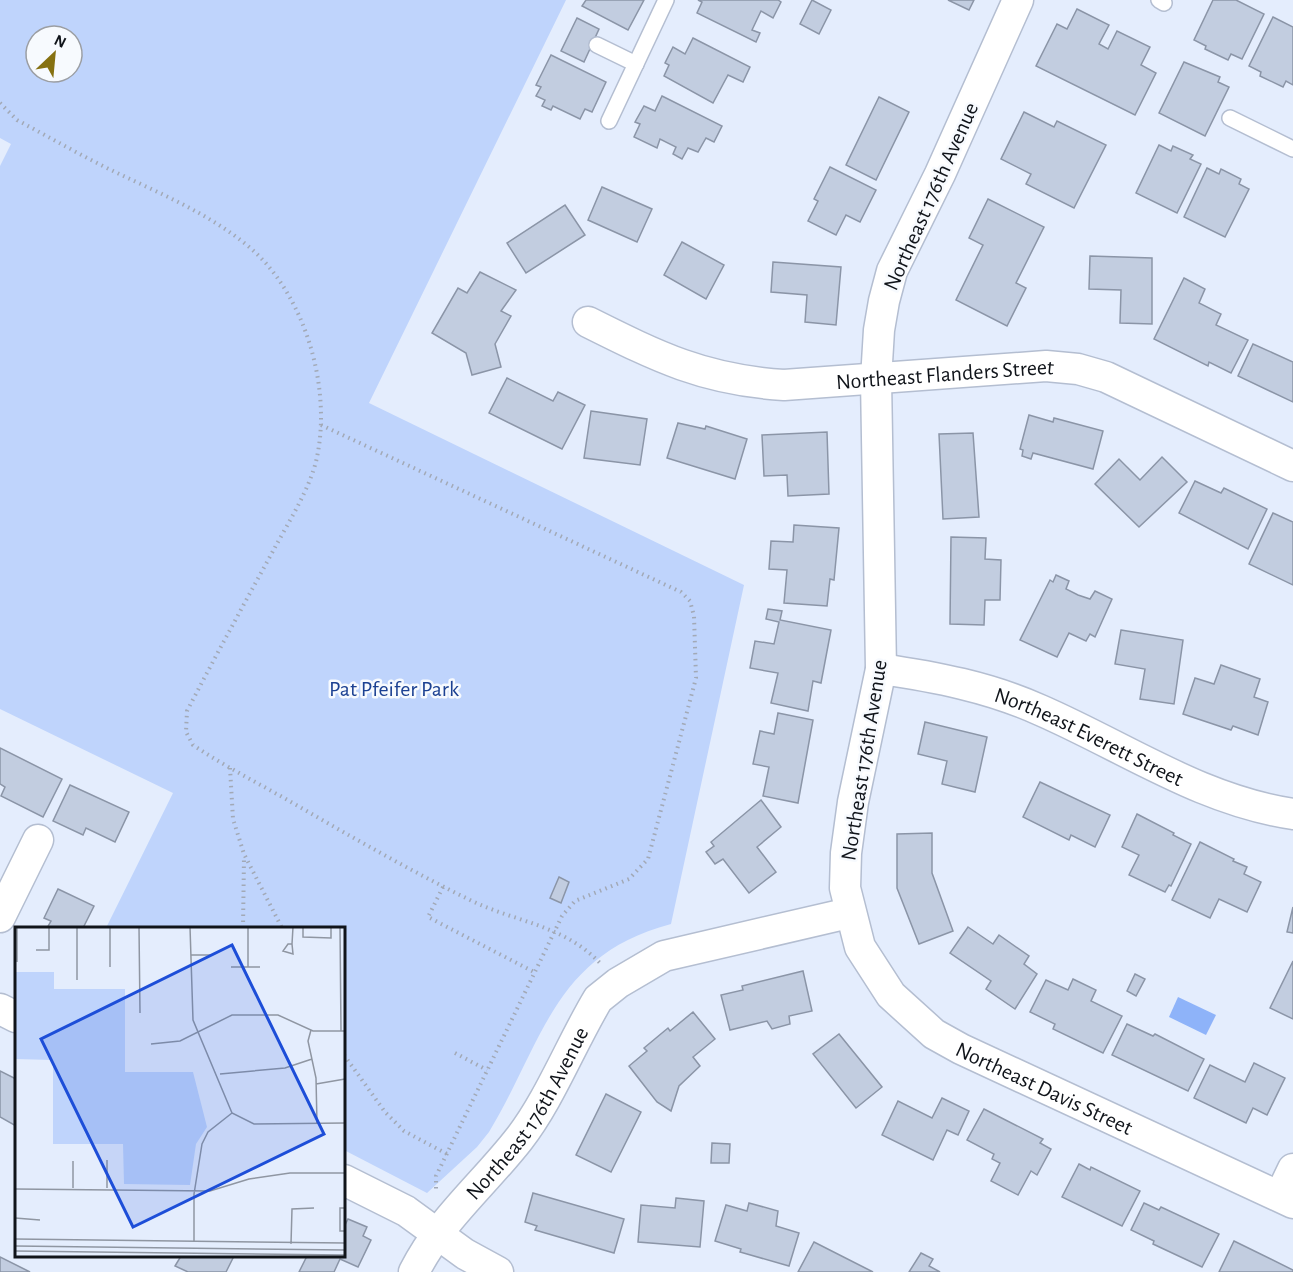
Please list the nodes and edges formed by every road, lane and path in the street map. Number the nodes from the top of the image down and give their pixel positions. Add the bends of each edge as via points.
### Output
1 (666, 0) edge
2 (1018, 0) edge
3 (597, 45) dead end
4 (636, 64) junction
5 (0, 105) edge
6 (1230, 118) dead end
7 (609, 121) dead end
8 (1293, 149) edge
9 (588, 322) dead end
10 (876, 378) junction
11 (321, 425) junction
12 (1293, 466) edge
13 (881, 669) junction
14 (230, 768) junction
15 (1293, 814) edge
16 (38, 840) dead end
17 (244, 854) junction
18 (443, 887) junction
19 (849, 913) junction
20 (0, 917) edge
21 (243, 927) edge
22 (281, 927) edge
23 (554, 930) junction
24 (534, 972) junction
25 (618, 982) junction
26 (0, 1009) edge
27 (15, 1016) edge
28 (455, 1053) dead end
29 (345, 1056) edge
30 (487, 1070) junction
31 (447, 1154) junction
32 (1293, 1169) edge
33 (345, 1180) edge
34 (1286, 1199) edge
35 (439, 1233) junction
36 (414, 1272) edge
37 (498, 1272) edge

1 - 4 lane
2 - 10 street, Northeast 176th Avenue via 892,271 879,330
3 - 4 lane
4 - 7 lane
5 - 11 path via 16,120 189,208 248,246 272,270 304,326 315,360
6 - 8 lane
9 - 10 street, Northeast Flanders Street via 669,362 725,379 784,385
10 - 12 street, Northeast Flanders Street via 1046,366 1078,369 1106,377
10 - 13 street, Northeast 176th Avenue
11 - 14 path via 317,458 297,505 187,711 186,732 193,745
11 - 23 path via 681,592 690,601 696,678 648,859 629,879 575,901
13 - 15 street, Northeast Everett Street via 971,685 1040,709 1192,786 1255,808
13 - 19 street, Northeast 176th Avenue via 853,802 845,888
14 - 17 path via 233,819
14 - 18 path
16 - 20 street
17 - 21 path
17 - 22 path
18 - 23 path via 487,908
18 - 24 path via 428,917
19 - 25 street, Northeast 176th Avenue via 664,956
19 - 34 street, Northeast Davis Street via 860,947 891,995 934,1034
23 - 24 path
23 - 25 path via 587,950
24 - 30 path
25 - 35 street, Northeast 176th Avenue via 598,999 520,1138 454,1210
26 - 27 street
28 - 30 path
29 - 31 path via 398,1125
30 - 31 path
31 - 35 path via 436,1176
32 - 34 street
33 - 35 street via 406,1211
35 - 36 street, Northeast 176th Avenue
35 - 37 street via 465,1254

